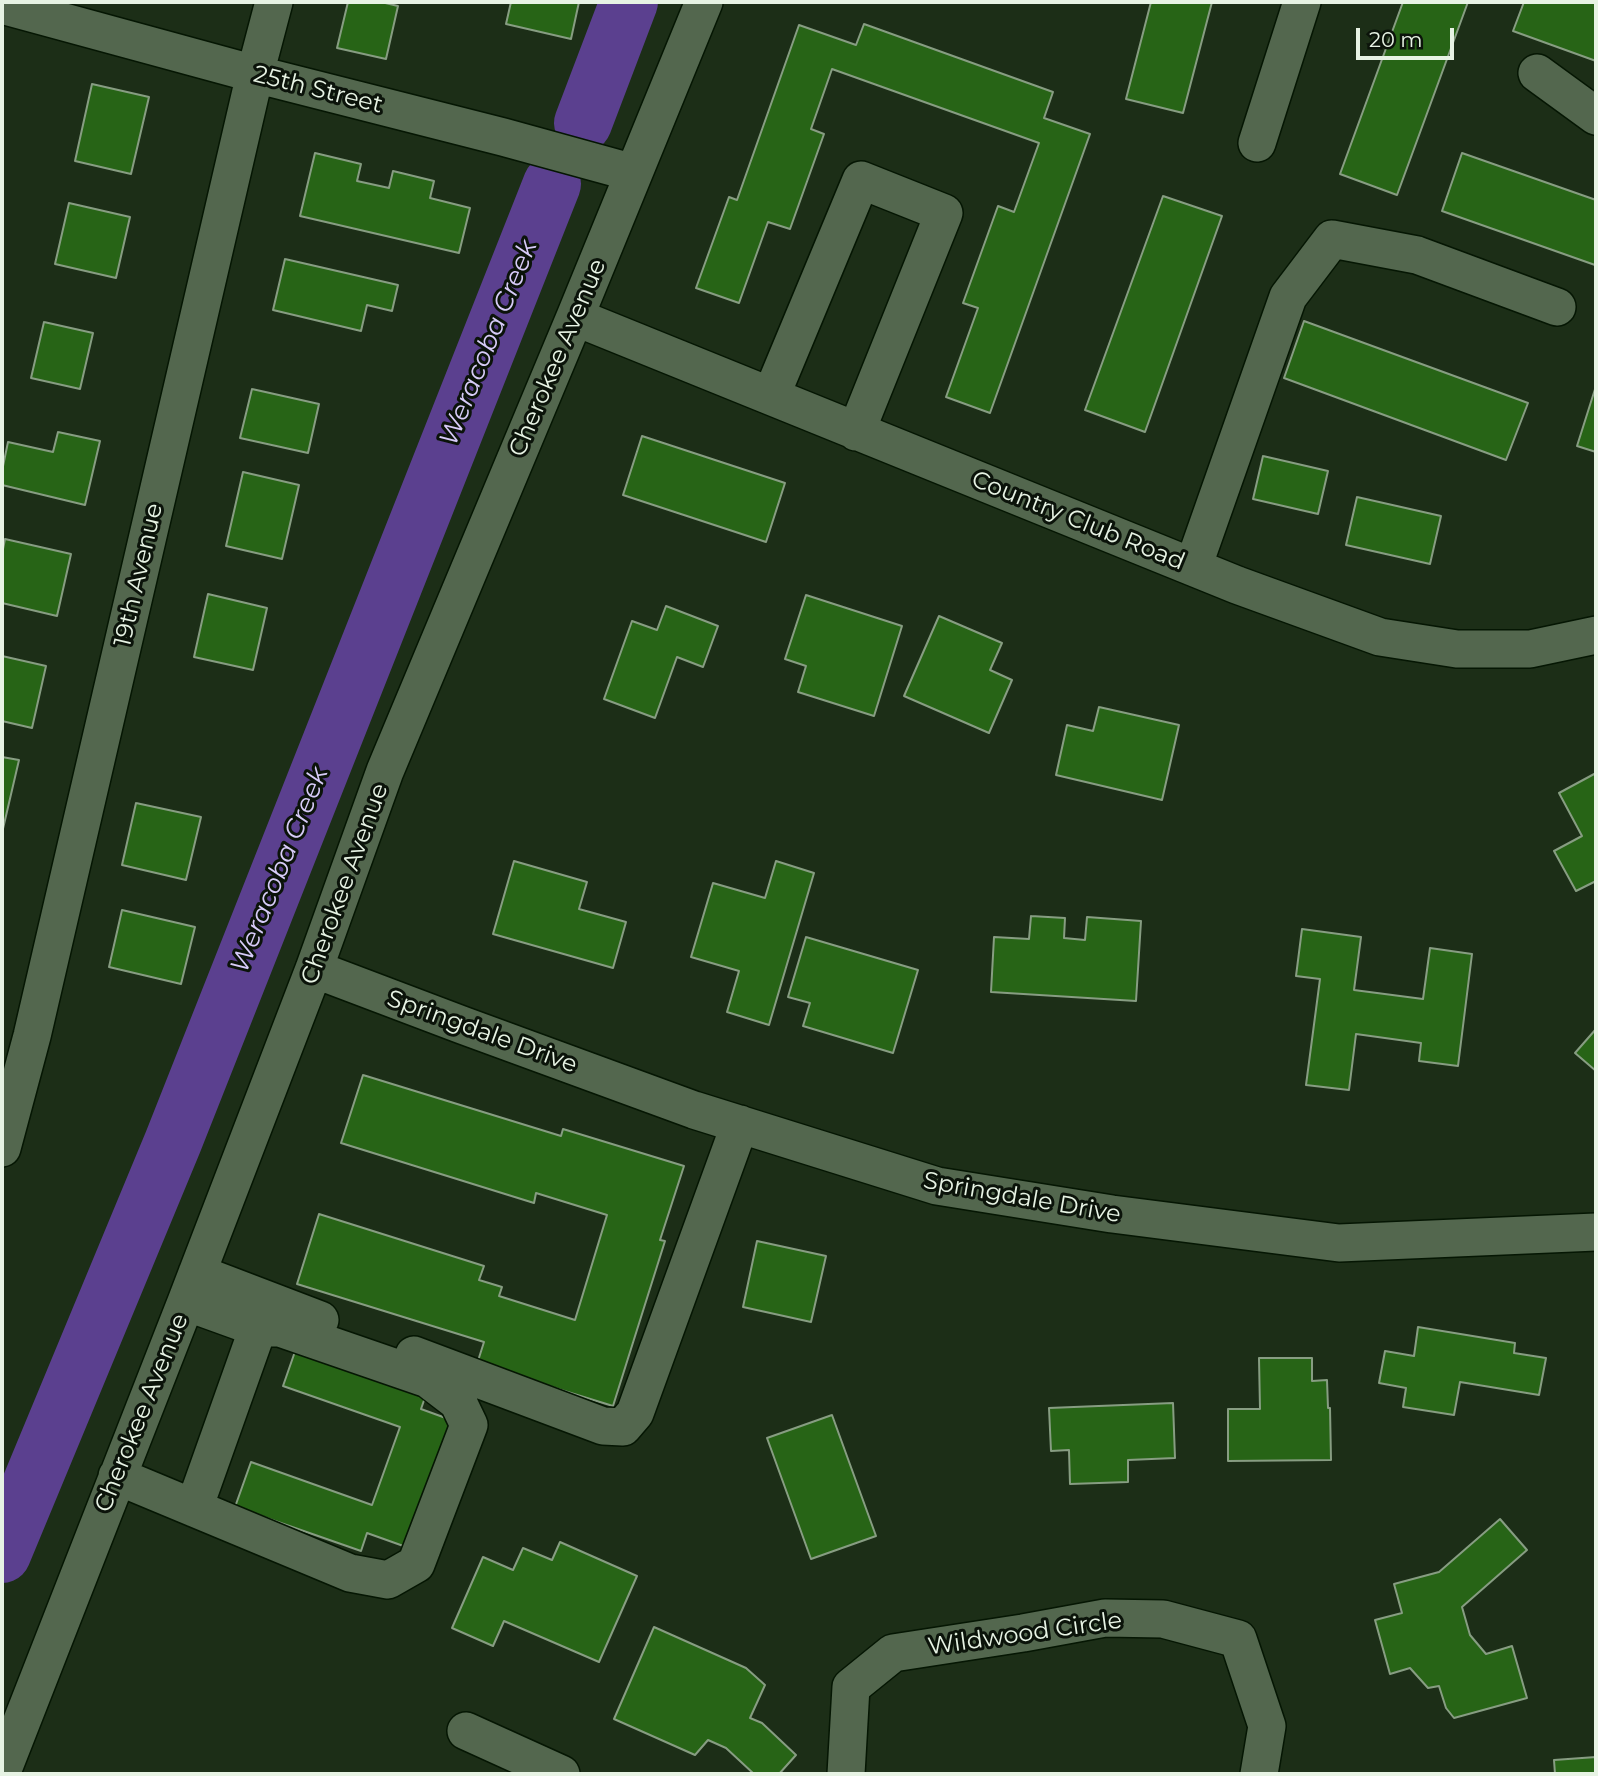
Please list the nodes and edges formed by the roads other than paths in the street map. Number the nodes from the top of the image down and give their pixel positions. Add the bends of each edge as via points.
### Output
1 (274, 2) edge
2 (704, 2) edge
3 (1303, 2) edge
4 (2, 5) edge
5 (255, 74) junction
6 (1537, 74) dead end
7 (1596, 116) edge
8 (1257, 143) dead end
9 (634, 173) junction
10 (1557, 307) dead end
11 (575, 317) junction
12 (771, 396) junction
13 (856, 432) junction
14 (1192, 567) junction
15 (1596, 635) edge
16 (314, 969) junction
17 (17, 1032) edge
18 (740, 1124) junction
19 (2, 1148) edge
20 (1596, 1232) edge
21 (192, 1288) junction
22 (258, 1328) junction
23 (117, 1476) junction
24 (194, 1508) junction
25 (466, 1731) dead end
26 (2, 1772) edge
27 (561, 1774) edge
28 (846, 1774) edge
29 (1259, 1774) edge

1 - 5 street, 19th Avenue
2 - 9 street, Cherokee Avenue
3 - 8 street
4 - 5 street, 25th Street
5 - 9 street, 25th Street
5 - 17 street, 19th Avenue
6 - 7 street
9 - 11 street, Cherokee Avenue
10 - 14 street via 1418,255 1332,239 1288,297
11 - 12 street, Country Club Road
11 - 16 street, Cherokee Avenue via 385,771
12 - 13 street, Country Club Road
12 - 13 street via 860,180 944,214
13 - 14 street, Country Club Road
14 - 15 street, Country Club Road via 1380,637 1457,649 1530,649
16 - 18 street, Springdale Drive
16 - 21 street, Cherokee Avenue
17 - 19 street, 19th Avenue
18 - 20 street, Springdale Drive via 937,1186 1312,1240 1339,1243
18 - 21 street via 635,1413 623,1427 603,1426
21 - 22 street
21 - 23 street, Cherokee Avenue
22 - 24 street
22 - 24 street via 280,1328 428,1379 457,1402 469,1425 416,1564 388,1580 350,1573
23 - 24 street
23 - 26 street, Cherokee Avenue
25 - 27 street
28 - 29 street, Wildwood Circle via 851,1687 893,1653 1105,1618 1163,1619 1238,1639 1267,1726

